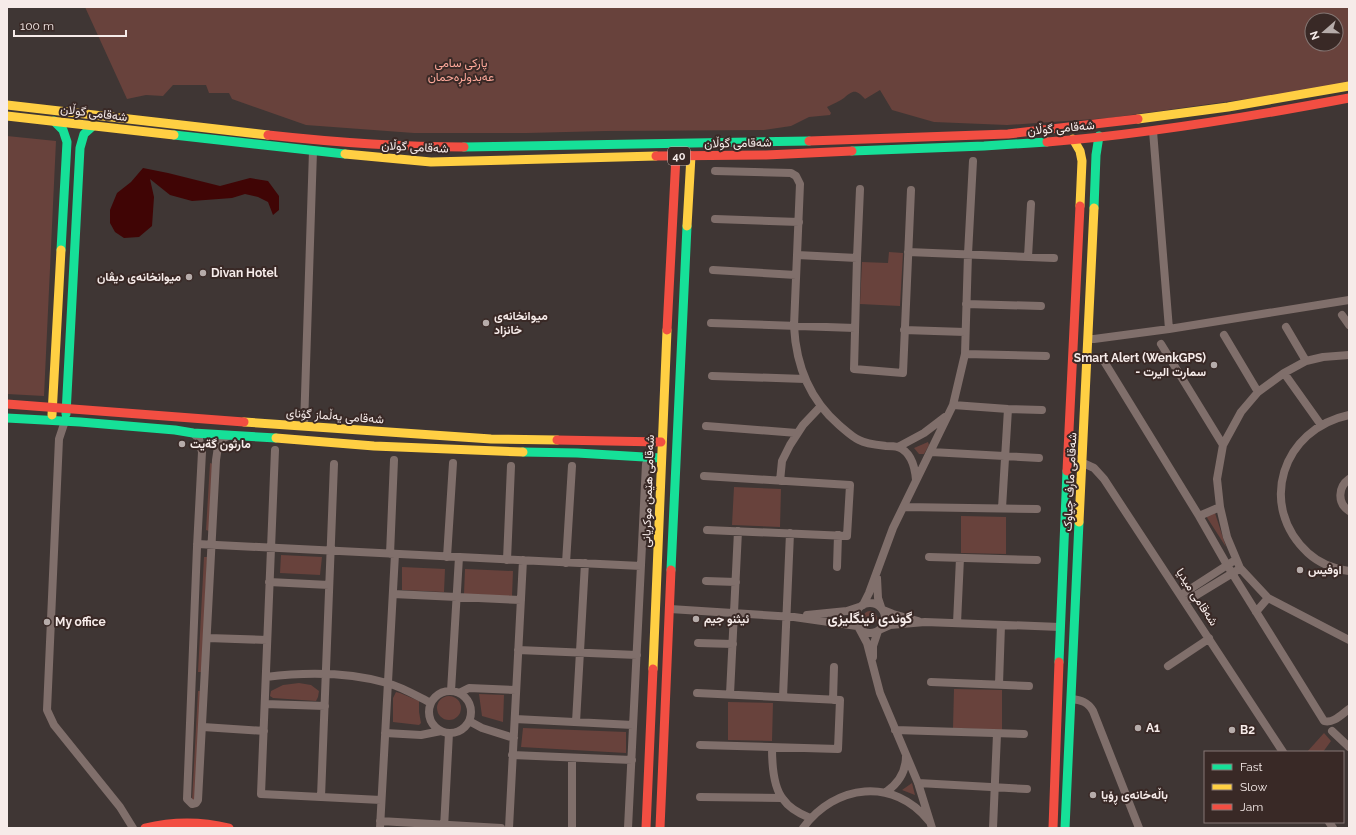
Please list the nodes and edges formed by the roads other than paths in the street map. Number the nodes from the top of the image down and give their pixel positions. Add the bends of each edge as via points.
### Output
1 (1349, 86) edge
2 (1349, 98) edge
3 (7, 105) edge
4 (7, 116) edge
5 (54, 121) junction
6 (93, 126) junction
7 (210, 128) junction
8 (1153, 131) junction
9 (1099, 136) junction
10 (208, 139) junction
11 (1074, 139) junction
12 (67, 148) junction
13 (80, 148) junction
14 (314, 151) junction
15 (676, 156) junction
16 (691, 156) junction
17 (973, 161) dead end
18 (716, 170) dead end
19 (860, 189) dead end
20 (912, 190) dead end
21 (1031, 204) dead end
22 (715, 219) dead end
23 (799, 222) junction
24 (1077, 250) junction
25 (1093, 250) junction
26 (908, 252) junction
27 (968, 254) junction
28 (797, 255) junction
29 (1028, 257) junction
30 (857, 258) junction
31 (1054, 258) dead end
32 (713, 270) dead end
33 (796, 275) junction
34 (669, 283) junction
35 (683, 284) junction
36 (1349, 300) edge
37 (966, 304) junction
38 (1041, 306) dead end
39 (1342, 315) dead end
40 (711, 323) dead end
41 (1349, 325) edge
42 (794, 326) junction
43 (1286, 327) dead end
44 (854, 328) junction
45 (1169, 329) junction
46 (904, 330) junction
47 (965, 332) junction
48 (1224, 335) dead end
49 (1088, 339) junction
50 (1161, 344) dead end
51 (965, 354) junction
52 (1349, 355) edge
53 (1046, 356) dead end
54 (1102, 358) dead end
55 (1306, 361) junction
56 (1284, 373) junction
57 (712, 376) dead end
58 (805, 379) junction
59 (1258, 392) junction
60 (7, 404) edge
61 (953, 405) junction
62 (53, 407) junction
63 (820, 407) junction
64 (66, 408) junction
65 (1008, 409) junction
66 (1042, 410) dead end
67 (947, 415) junction
68 (1349, 416) edge
69 (7, 418) edge
70 (52, 420) junction
71 (65, 421) junction
72 (1321, 425) junction
73 (304, 426) junction
74 (706, 426) dead end
75 (352, 430) junction
76 (193, 433) junction
77 (797, 433) junction
78 (233, 435) junction
79 (59, 439) junction
80 (662, 442) junction
81 (351, 445) junction
82 (1223, 445) junction
83 (898, 447) junction
84 (275, 450) dead end
85 (931, 452) junction
86 (1004, 457) junction
87 (661, 458) junction
88 (1039, 458) dead end
89 (394, 460) dead end
90 (452, 463) dead end
91 (1083, 463) junction
92 (334, 464) dead end
93 (646, 464) dead end
94 (511, 466) dead end
95 (572, 466) dead end
96 (704, 476) dead end
97 (1349, 479) edge
98 (916, 480) junction
99 (780, 481) junction
100 (904, 507) junction
101 (1220, 507) junction
102 (1002, 508) junction
103 (1037, 509) dead end
104 (1349, 511) edge
105 (1199, 516) junction
106 (707, 530) dead end
107 (738, 531) junction
108 (790, 533) junction
109 (838, 535) junction
110 (197, 544) junction
111 (211, 544) junction
112 (271, 548) junction
113 (331, 551) junction
114 (393, 554) junction
115 (447, 557) junction
116 (460, 557) junction
117 (929, 557) dead end
118 (960, 558) junction
119 (1063, 558) junction
120 (1078, 559) junction
121 (507, 560) junction
122 (523, 560) junction
123 (1036, 560) dead end
124 (1236, 560) junction
125 (566, 562) junction
126 (585, 564) junction
127 (1227, 565) junction
128 (641, 566) junction
129 (837, 567) dead end
130 (1240, 568) junction
131 (1349, 571) edge
132 (876, 573) junction
133 (1232, 573) junction
134 (706, 580) dead end
135 (270, 582) junction
136 (736, 582) junction
137 (329, 585) junction
138 (393, 594) junction
139 (457, 598) junction
140 (1183, 598) junction
141 (1268, 598) junction
142 (521, 600) junction
143 (861, 606) junction
144 (670, 609) junction
145 (882, 609) junction
146 (1256, 612) junction
147 (735, 613) junction
148 (790, 617) junction
149 (925, 622) junction
150 (957, 623) junction
151 (1001, 625) junction
152 (858, 627) junction
153 (1060, 627) junction
154 (880, 630) junction
155 (1341, 635) junction
156 (208, 638) junction
157 (1209, 638) junction
158 (267, 640) junction
159 (1349, 640) edge
160 (698, 643) dead end
161 (733, 644) junction
162 (1349, 648) edge
163 (518, 650) junction
164 (580, 653) junction
165 (637, 655) junction
166 (1168, 666) dead end
167 (834, 667) dead end
168 (873, 668) junction
169 (326, 674) junction
170 (266, 677) junction
171 (191, 682) junction
172 (205, 682) junction
173 (931, 682) dead end
174 (388, 683) junction
175 (999, 684) junction
176 (1029, 686) dead end
177 (516, 690) junction
178 (455, 692) junction
179 (698, 693) dead end
180 (730, 694) junction
181 (783, 697) junction
182 (1071, 699) junction
183 (833, 700) junction
184 (431, 703) junction
185 (265, 704) junction
186 (325, 706) junction
187 (1349, 709) edge
188 (515, 719) junction
189 (469, 721) junction
190 (576, 722) junction
191 (633, 725) junction
192 (203, 727) junction
193 (895, 730) junction
194 (264, 731) junction
195 (1332, 731) dead end
196 (445, 732) junction
197 (385, 733) junction
198 (997, 734) junction
199 (1024, 734) dead end
200 (514, 738) junction
201 (700, 745) dead end
202 (1349, 747) edge
203 (772, 748) junction
204 (1282, 751) edge
205 (512, 755) junction
206 (906, 756) junction
207 (572, 758) junction
208 (632, 760) junction
209 (918, 783) junction
210 (994, 788) junction
211 (1027, 789) dead end
212 (886, 792) junction
213 (700, 796) dead end
214 (321, 797) junction
215 (782, 798) junction
216 (381, 800) junction
217 (646, 814) junction
218 (660, 814) junction
219 (810, 818) junction
220 (380, 824) edge
221 (444, 826) edge
222 (932, 826) edge
223 (133, 828) edge
224 (145, 828) edge
225 (229, 828) edge
226 (501, 828) edge
227 (509, 828) edge
228 (572, 828) edge
229 (628, 828) edge
230 (646, 828) edge
231 (660, 828) edge
232 (803, 828) edge
233 (993, 828) edge
234 (1053, 828) edge
235 (1065, 828) edge
236 (1139, 828) edge

1 - 7 street, شەقامی گوڵان / 40 via 1228,108 1016,133 766,143 433,147 303,138
2 - 8 street, شەقامی گوڵان / 40
3 - 7 street, شەقامی گوڵان / 40
4 - 5 street, شەقامی گوڵان / 40
5 - 6 street, شەقامی گوڵان / 40
5 - 12 street via 65,132
6 - 10 street, شەقامی گوڵان / 40
6 - 13 street via 84,134
7 - 10 street
8 - 9 street, شەقامی گوڵان / 40
8 - 45 street
9 - 11 street, شەقامی گوڵان / 40
9 - 25 street, شەقامی مارف چیاوک
10 - 14 street, شەقامی گوڵان / 40
11 - 16 street, شەقامی گوڵان / 40 via 766,155
11 - 24 street, شەقامی مارف چیاوک via 1082,161
12 - 13 street via 74,142
12 - 62 street
13 - 64 street
14 - 15 street, شەقامی گوڵان / 40 via 431,162
14 - 73 street
15 - 16 street, شەقامی گوڵان / 40
15 - 34 street, شەقامی هێمن موکریانی
16 - 35 street
17 - 27 street
18 - 23 street via 788,173 796,176 800,184
19 - 30 street
20 - 26 street
21 - 29 street
22 - 23 street
23 - 28 street
24 - 25 street
24 - 119 street, شەقامی مارف چیاوک
25 - 49 street, شەقامی مارف چیاوک
26 - 27 street
26 - 46 street
27 - 29 street
27 - 37 street
28 - 30 street
28 - 33 street
29 - 31 street
30 - 44 street
32 - 33 street
33 - 42 street
34 - 35 street
34 - 80 street, شەقامی هێمن موکریانی
35 - 144 street
36 - 45 street
37 - 38 street
37 - 47 street
39 - 41 street
40 - 42 street
42 - 44 street
42 - 58 street via 794,340
43 - 55 street
44 - 46 street via 854,369 903,373
45 - 49 street
46 - 47 street
47 - 51 street
48 - 59 street
49 - 91 street, شەقامی مارف چیاوک
50 - 82 street
51 - 53 street
51 - 61 street
52 - 55 street
54 - 105 street
55 - 56 street
56 - 59 street
56 - 72 street
57 - 58 street
58 - 63 street
59 - 82 street via 1241,412
60 - 62 street, شەقامی یەڵماز گۆنای
61 - 65 street
61 - 67 street
62 - 64 street, شەقامی یەڵماز گۆنای
62 - 70 street
63 - 77 street
63 - 83 street via 859,440
64 - 71 street
64 - 73 street, شەقامی یەڵماز گۆنای
65 - 66 street
65 - 86 street
67 - 83 street via 924,433
67 - 85 street
68 - 72 street
69 - 70 street
70 - 71 street
70 - 79 street
71 - 76 street
71 - 79 street
72 - 131 street via 1302,440 1289,459 1282,482 1282,506 1289,528 1303,548 1322,562
73 - 75 street, شەقامی یەڵماز گۆنای
74 - 77 street
75 - 80 street, شەقامی یەڵماز گۆنای via 491,439
75 - 81 street
76 - 78 street
76 - 110 street via 199,439 202,452
77 - 99 street via 782,461
78 - 81 street
78 - 111 street via 219,440
79 - 223 street via 47,710 54,725 120,807
80 - 87 street, شەقامی هێمن موکریانی
81 - 87 street
82 - 101 street via 1217,479
83 - 98 street via 912,461 916,470
84 - 112 street
85 - 86 street
85 - 98 street
86 - 88 street
86 - 102 street
87 - 217 street, شەقامی هێمن موکریانی
89 - 114 street
90 - 115 street
91 - 120 street, شەقامی مارف چیاوک
91 - 140 street, شەقامی میدیا via 1094,468 1104,479
92 - 113 street
93 - 128 street
94 - 121 street
95 - 125 street
96 - 99 street
97 - 104 street via 1340,492 1342,504
98 - 100 street
99 - 109 street via 850,485 847,536
100 - 102 street
100 - 132 street
101 - 105 street
101 - 124 street
102 - 103 street
105 - 127 street
106 - 107 street
107 - 108 street
107 - 136 street
108 - 109 street
108 - 148 street
109 - 129 street
110 - 111 street
110 - 171 street
111 - 112 street
111 - 156 street
112 - 113 street
112 - 135 street
113 - 114 street
113 - 137 street
114 - 115 street
114 - 138 street
115 - 116 street
116 - 121 street
116 - 139 street
117 - 118 street
118 - 123 street
118 - 150 street
119 - 120 street
119 - 153 street, شەقامی مارف چیاوک
120 - 182 street, شەقامی مارف چیاوک
121 - 122 street
122 - 125 street
122 - 142 street
124 - 127 street
124 - 130 street
125 - 126 street
126 - 128 street
126 - 164 street
127 - 133 street
127 - 140 street
128 - 165 street
130 - 133 street
130 - 141 street
132 - 143 street via 868,596
132 - 145 street via 878,598
133 - 140 street
133 - 146 street
134 - 136 street
135 - 137 street
135 - 158 street
136 - 147 street
137 - 169 street
138 - 139 street
138 - 174 street
139 - 142 street
139 - 178 street
140 - 157 street, شەقامی میدیا
141 - 146 street
141 - 155 street
142 - 163 street
143 - 145 street via 871,602
143 - 148 street via 847,611
143 - 152 street via 855,616
144 - 147 street
144 - 218 street
145 - 149 street
145 - 154 street via 885,622
146 - 187 street via 1324,720 1332,721
147 - 148 street
147 - 161 street
148 - 152 street
148 - 181 street
149 - 150 street
149 - 154 street via 890,625
150 - 151 street
151 - 153 street
151 - 175 street
152 - 154 street via 869,633
152 - 168 street via 867,642
153 - 234 street, شەقامی مارف چیاوک
154 - 168 street via 873,646
155 - 159 street
155 - 162 street
156 - 158 street
156 - 172 street
157 - 166 street
157 - 204 street, شەقامی میدیا
158 - 170 street
160 - 161 street
161 - 180 street
163 - 164 street
163 - 177 street
164 - 165 street
164 - 190 street
165 - 191 street
167 - 183 street
168 - 193 street
169 - 170 street
169 - 174 street
169 - 186 street
170 - 185 street
171 - 172 street
171 - 192 street via 188,799 192,804 198,800
172 - 192 street
173 - 175 street
174 - 184 street
174 - 197 street
175 - 176 street
177 - 178 street via 469,688
177 - 188 street
178 - 184 street via 440,694
178 - 189 street via 468,702 471,715
179 - 180 street
180 - 181 street
181 - 183 street
182 - 235 street, شەقامی مارف چیاوک
182 - 236 street via 1087,703 1093,711
183 - 203 street via 840,700 838,749
184 - 196 street via 432,722 436,728
185 - 186 street
185 - 194 street
186 - 214 street
188 - 190 street
188 - 200 street
189 - 196 street via 461,730
189 - 200 street
190 - 191 street
191 - 208 street
192 - 194 street
193 - 198 street
193 - 206 street
194 - 214 street via 261,794
195 - 202 street
196 - 197 street via 421,735
196 - 221 street
197 - 216 street
198 - 199 street
198 - 210 street
200 - 205 street
201 - 203 street
203 - 215 street via 775,780
205 - 207 street
205 - 227 street
206 - 209 street
206 - 212 street via 902,777
207 - 208 street
207 - 228 street
208 - 229 street
209 - 210 street
209 - 222 street
210 - 211 street
210 - 233 street
212 - 219 street via 849,794 832,802
212 - 222 street via 911,803
213 - 215 street
214 - 216 street
215 - 219 street
216 - 220 street
217 - 218 street
217 - 230 street, شەقامی هێمن موکریانی
218 - 231 street
219 - 232 street
220 - 221 street
221 - 226 street
224 - 225 street via 191,822

